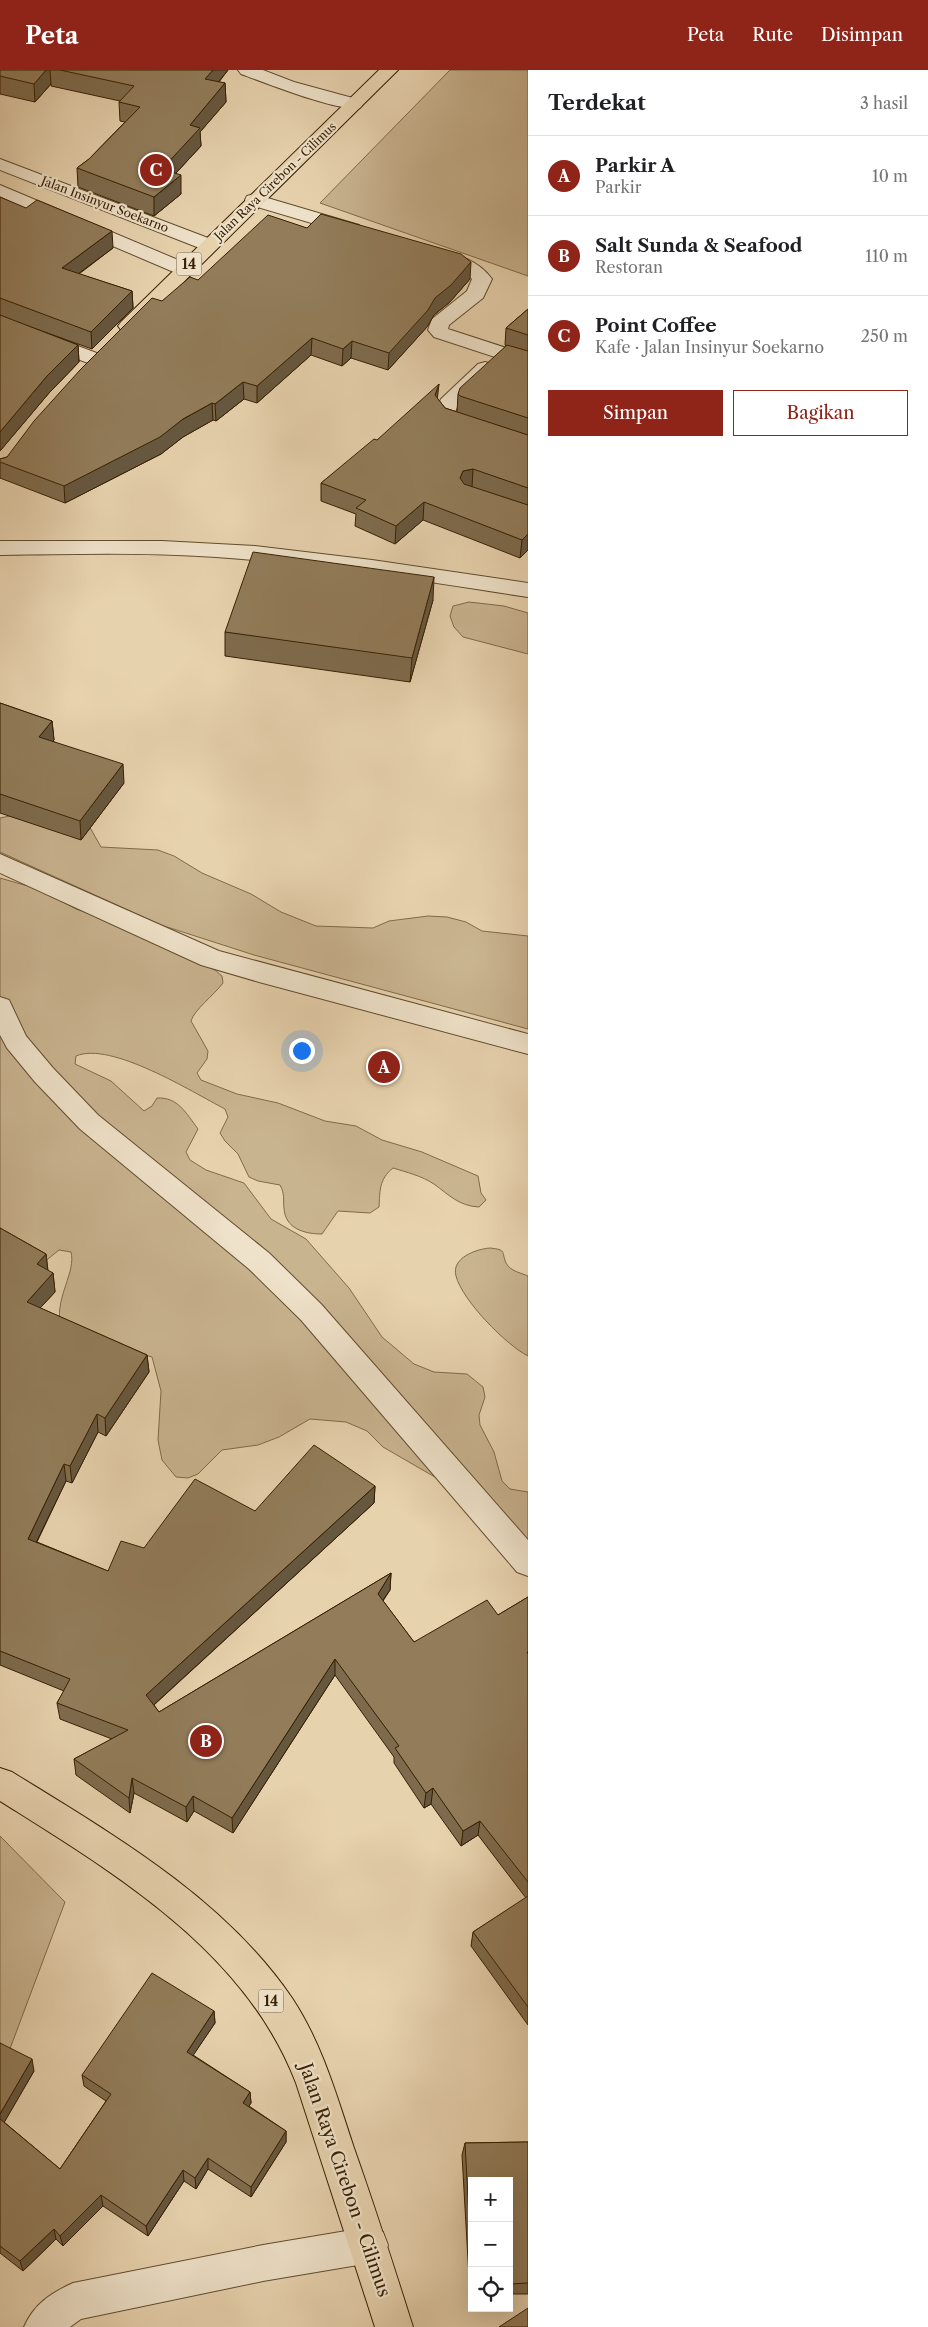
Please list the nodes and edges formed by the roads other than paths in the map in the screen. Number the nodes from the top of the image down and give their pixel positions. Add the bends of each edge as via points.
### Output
1 (247, 70) edge
2 (389, 70) edge
3 (354, 104) junction
4 (0, 164) edge
5 (0, 192) edge
6 (254, 200) junction
7 (370, 234) edge
8 (209, 245) junction
9 (414, 248) edge
10 (183, 269) junction
11 (0, 324) edge
12 (100, 354) joint
13 (501, 354) junction
14 (528, 362) edge
15 (528, 446) edge
16 (0, 548) edge
17 (528, 590) edge
18 (0, 863) edge
19 (0, 1007) edge
20 (528, 1044) edge
21 (528, 1562) edge
22 (0, 1783) edge
23 (370, 2245) junction
24 (43, 2327) edge
25 (394, 2327) edge

1 - 3 street via 288,86
2 - 3 highway, Jalan Raya Cirebon - Cilimus / 14
3 - 6 highway, Jalan Raya Cirebon - Cilimus / 14
4 - 8 street, Jalan Insinyur Soekarno
5 - 10 street, Jalan Insinyur Soekarno
6 - 7 street
6 - 8 highway, Jalan Raya Cirebon - Cilimus / 14
8 - 10 highway, Jalan Raya Cirebon - Cilimus / 14
9 - 13 street via 468,265 482,279 476,294 438,323 438,330
10 - 12 highway, Jalan Raya Cirebon - Cilimus / 14
11 - 12 street
13 - 14 street
13 - 15 street via 448,403 445,412 451,420
16 - 17 street via 216,550
18 - 20 street via 210,958
19 - 21 street via 16,1041 89,1122 260,1261 311,1312
22 - 23 highway, Jalan Raya Cirebon - Cilimus / 14 via 88,1838 173,1899 214,1934 262,1988 285,2020 314,2082
23 - 24 street via 244,2266 74,2302 49,2318
23 - 25 highway, Jalan Raya Cirebon - Cilimus / 14

